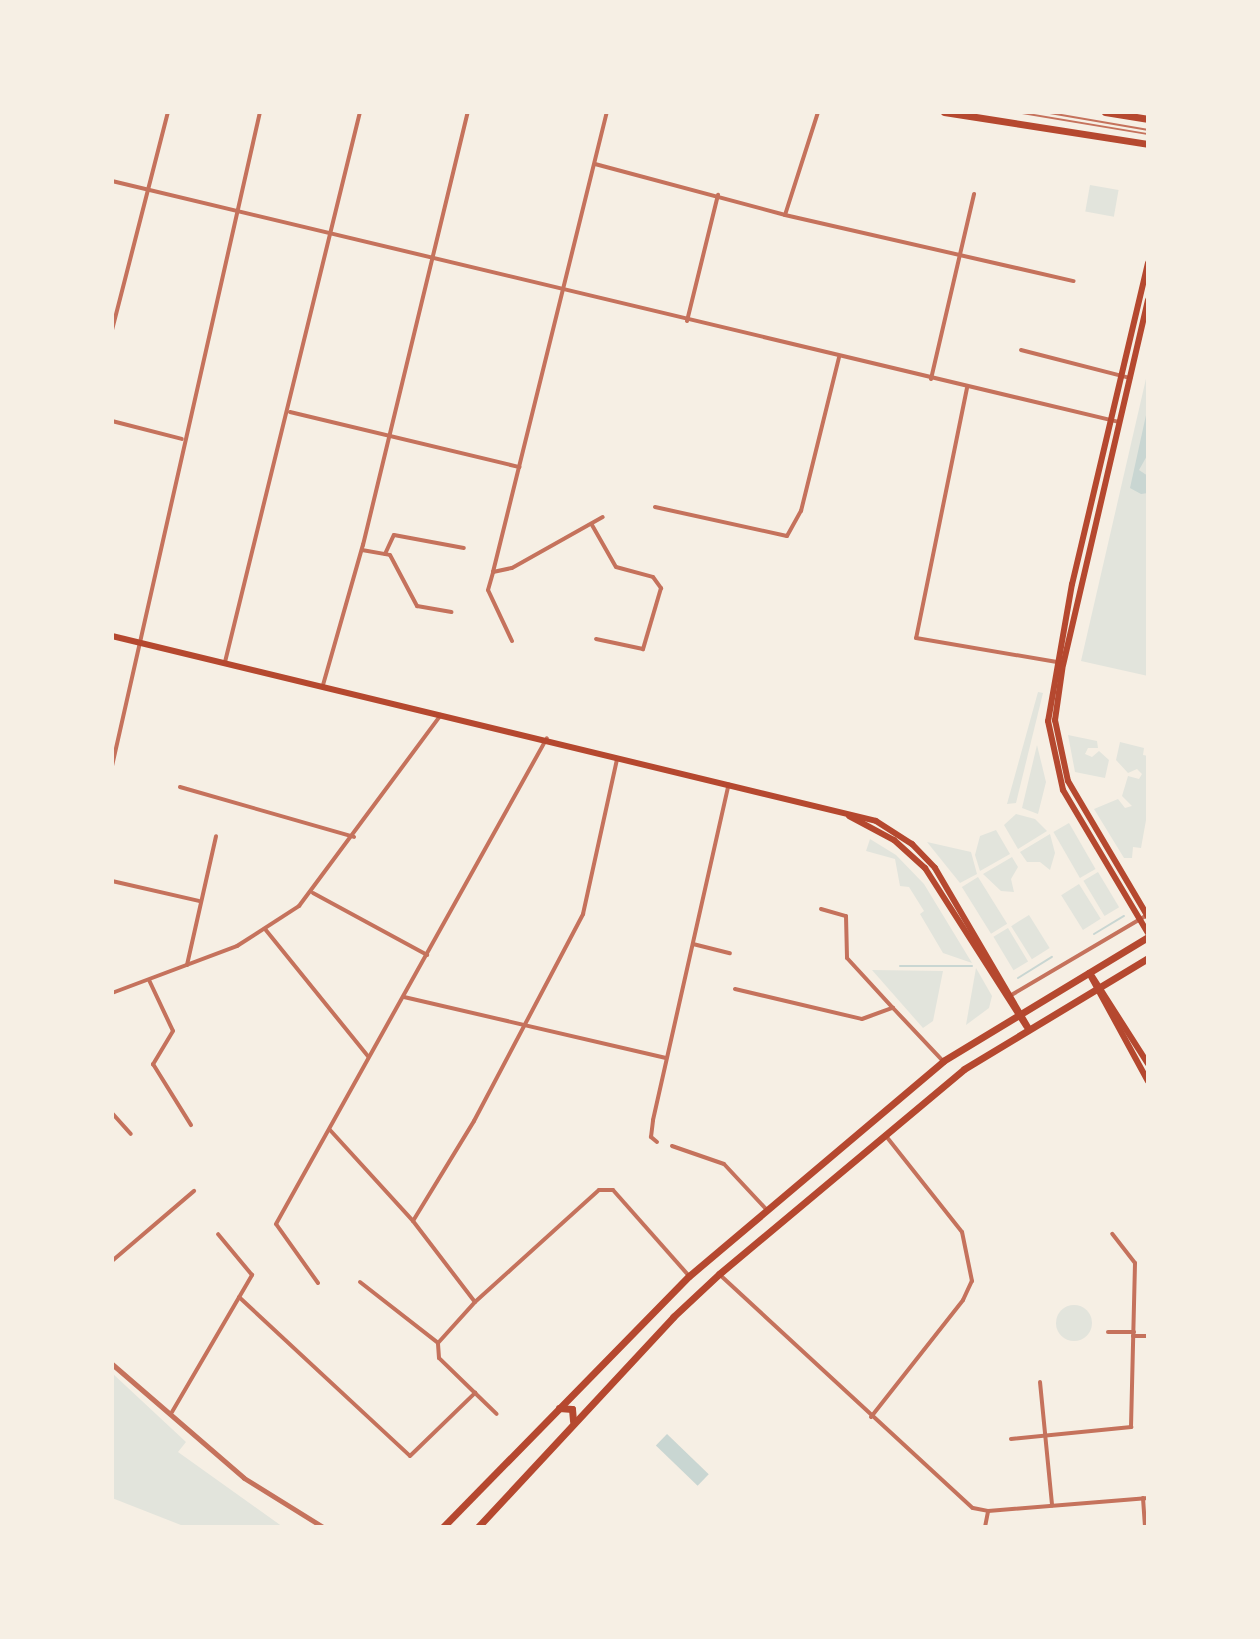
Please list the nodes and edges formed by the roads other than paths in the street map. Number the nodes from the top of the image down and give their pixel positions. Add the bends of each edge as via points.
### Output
1 (168, 112) edge
2 (260, 112) edge
3 (360, 112) edge
4 (468, 112) edge
5 (607, 112) edge
6 (818, 112) edge
7 (944, 112) edge
8 (1016, 112) edge
9 (1044, 112) edge
10 (1105, 112) edge
11 (1148, 119) edge
12 (1148, 132) edge
13 (1148, 144) edge
14 (595, 164) junction
15 (112, 181) edge
16 (149, 190) junction
17 (974, 194) dead end
18 (718, 195) junction
19 (236, 211) junction
20 (785, 215) junction
21 (331, 236) junction
22 (962, 253) junction
23 (431, 260) junction
24 (1148, 263) edge
25 (1074, 281) dead end
26 (564, 291) junction
27 (1148, 300) edge
28 (687, 321) junction
29 (112, 330) edge
30 (1021, 350) dead end
31 (839, 358) junction
32 (1126, 377) junction
33 (931, 379) junction
34 (968, 387) junction
35 (290, 412) junction
36 (1111, 420) junction
37 (112, 421) edge
38 (1119, 422) junction
39 (389, 438) junction
40 (182, 439) junction
41 (519, 467) junction
42 (655, 507) dead end
43 (603, 517) dead end
44 (592, 525) junction
45 (464, 548) dead end
46 (362, 550) junction
47 (385, 554) junction
48 (493, 572) junction
49 (451, 612) dead end
50 (112, 636) edge
51 (596, 639) dead end
52 (512, 641) dead end
53 (138, 642) junction
54 (225, 662) junction
55 (1059, 663) junction
56 (323, 685) junction
57 (442, 713) junction
58 (547, 738) junction
59 (617, 756) junction
60 (112, 766) edge
61 (729, 784) junction
62 (180, 787) dead end
63 (216, 836) dead end
64 (354, 837) junction
65 (112, 881) edge
66 (313, 893) junction
67 (200, 902) junction
68 (821, 909) dead end
69 (1145, 917) edge
70 (265, 929) junction
71 (1148, 935) edge
72 (693, 944) junction
73 (730, 953) dead end
74 (427, 955) junction
75 (1148, 958) edge
76 (187, 965) junction
77 (1089, 973) junction
78 (149, 980) junction
79 (1098, 988) junction
80 (735, 989) dead end
81 (112, 993) edge
82 (1009, 996) junction
83 (403, 997) junction
84 (893, 1008) junction
85 (1020, 1014) junction
86 (524, 1028) junction
87 (1029, 1029) junction
88 (368, 1056) junction
89 (666, 1058) junction
90 (943, 1061) junction
91 (1148, 1064) edge
92 (1148, 1081) edge
93 (112, 1113) edge
94 (191, 1125) dead end
95 (330, 1130) junction
96 (131, 1134) dead end
97 (885, 1135) junction
98 (657, 1142) dead end
99 (672, 1146) dead end
100 (822, 1165) junction
101 (834, 1179) junction
102 (194, 1191) dead end
103 (767, 1210) junction
104 (413, 1221) junction
105 (218, 1234) dead end
106 (1112, 1234) dead end
107 (112, 1261) edge
108 (719, 1274) junction
109 (689, 1276) junction
110 (360, 1282) dead end
111 (318, 1283) dead end
112 (239, 1297) junction
113 (475, 1302) junction
114 (1108, 1332) dead end
115 (1133, 1334) junction
116 (1148, 1336) edge
117 (438, 1343) junction
118 (112, 1364) edge
119 (1040, 1382) dead end
120 (475, 1393) junction
121 (555, 1410) junction
122 (172, 1412) junction
123 (497, 1414) dead end
124 (871, 1417) junction
125 (571, 1427) dead end
126 (1046, 1436) junction
127 (1011, 1439) dead end
128 (1146, 1498) edge
129 (1052, 1505) junction
130 (988, 1511) junction
131 (323, 1527) edge
132 (443, 1527) edge
133 (478, 1527) edge
134 (985, 1527) edge
135 (1145, 1527) edge

1 - 16 street
2 - 19 street
3 - 21 street
4 - 23 street
5 - 14 street
6 - 20 street
7 - 13 main road
8 - 12 lane
9 - 12 lane
10 - 11 main road
14 - 18 street
14 - 26 street
15 - 16 street
16 - 19 street
16 - 29 street
17 - 22 street
18 - 20 street
18 - 28 street
19 - 21 street
19 - 40 street
20 - 22 street
21 - 23 street
21 - 35 street
22 - 25 street
22 - 33 street
23 - 26 street
23 - 39 street
24 - 32 main road
26 - 28 street
26 - 41 street
27 - 32 main road
28 - 31 street
30 - 32 street
31 - 33 street
31 - 42 street via 801,511 787,536
32 - 36 main road
32 - 38 main road
33 - 34 street
34 - 36 street
34 - 55 street via 916,638
35 - 39 street
35 - 54 street
36 - 38 street
36 - 55 main road
37 - 40 street
38 - 55 main road
39 - 41 street
39 - 46 street
40 - 53 street
41 - 48 street
43 - 44 street
44 - 48 street via 512,568
44 - 51 street via 616,567 653,577 661,588 643,649
45 - 47 street via 394,535
46 - 47 street
46 - 56 street
47 - 49 street via 417,606
48 - 52 street via 488,590
50 - 53 main road
53 - 54 main road
53 - 60 street
54 - 56 main road
55 - 69 main road via 1055,720 1064,770
56 - 57 main road
57 - 58 main road
57 - 64 street
58 - 59 main road
58 - 74 street
59 - 61 main road
59 - 86 street via 583,914
61 - 72 street
61 - 82 main road via 883,825 925,856
62 - 64 street
63 - 67 street
64 - 66 street
65 - 67 street
66 - 70 street
66 - 74 street
67 - 76 street
68 - 84 street via 846,916 847,958
69 - 71 main road
69 - 82 street
70 - 76 street
70 - 88 street
71 - 77 main road
72 - 73 street
72 - 89 street
74 - 83 street
75 - 79 main road
76 - 78 street
77 - 79 main road
77 - 85 main road
78 - 81 street
78 - 94 street via 173,1031 153,1064
79 - 87 main road
79 - 91 main road
79 - 92 main road
80 - 84 street via 862,1019
82 - 85 main road
83 - 86 street
83 - 88 street
84 - 90 street
85 - 87 main road
85 - 90 main road
86 - 89 street
86 - 104 street
87 - 97 main road via 964,1069
88 - 95 street
89 - 98 street via 651,1137
90 - 100 main road
93 - 96 street
95 - 104 street
95 - 111 street via 275,1227
97 - 101 main road
97 - 124 street via 962,1232 972,1281 963,1300
99 - 103 street via 724,1164
100 - 101 main road
100 - 103 main road
101 - 108 main road
102 - 107 street
103 - 109 main road
104 - 113 street
105 - 112 street via 252,1275
106 - 115 street via 1135,1263
108 - 124 street
108 - 133 main road
109 - 113 street via 606,1186
109 - 121 main road
110 - 117 street
112 - 120 street via 410,1456
112 - 122 street
113 - 117 street
114 - 115 street
115 - 116 street
115 - 126 street via 1131,1427
117 - 120 street via 439,1358
118 - 122 street
119 - 126 street
120 - 123 street
121 - 125 main road via 572,1409
121 - 132 main road
122 - 131 street via 244,1478
124 - 130 street via 963,1502
126 - 127 street
126 - 129 street
128 - 129 street
128 - 135 street
129 - 130 street
130 - 134 street

